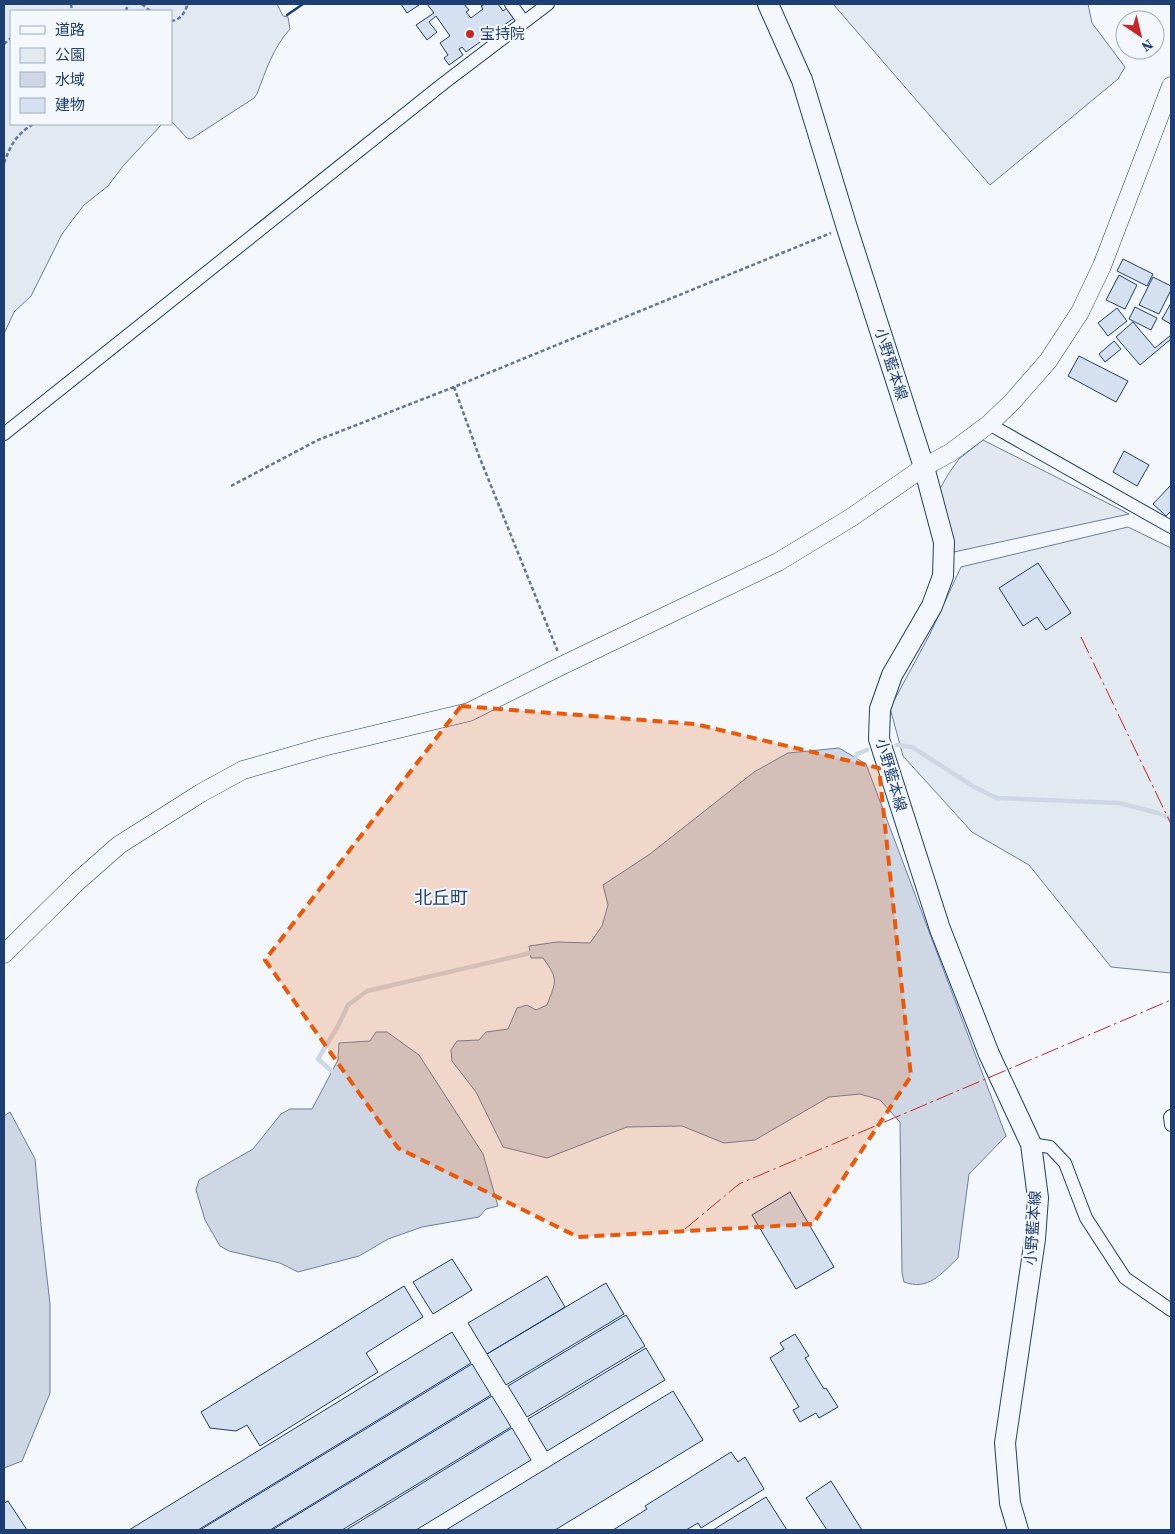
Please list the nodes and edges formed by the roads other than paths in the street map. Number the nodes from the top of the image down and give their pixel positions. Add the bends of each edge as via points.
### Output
1 (511, 4) edge
2 (548, 4) edge
3 (768, 4) edge
4 (524, 22) junction
5 (1171, 86) edge
6 (989, 424) junction
7 (4, 434) edge
8 (924, 467) junction
9 (1171, 527) edge
10 (4, 954) edge
11 (1171, 1116) edge
12 (1171, 1125) edge
13 (1031, 1144) junction
14 (1171, 1310) edge
15 (1018, 1530) edge

1 - 4 street
2 - 4 street
3 - 8 main road, 小野藍本線 via 802,80
4 - 7 street
5 - 6 street via 1102,266 1080,312 1048,361
6 - 8 street via 950,453
6 - 9 street
8 - 10 street via 852,517 778,562 469,712 243,770 119,845
8 - 13 main road, 小野藍本線 via 944,542 943,576 932,606 892,675 880,709 878,739 940,929 989,1054
11 - 12 street
13 - 14 street via 1050,1147 1065,1164 1086,1218 1125,1278
13 - 15 main road, 小野藍本線 via 1038,1198 1035,1239 1005,1443 1010,1503

